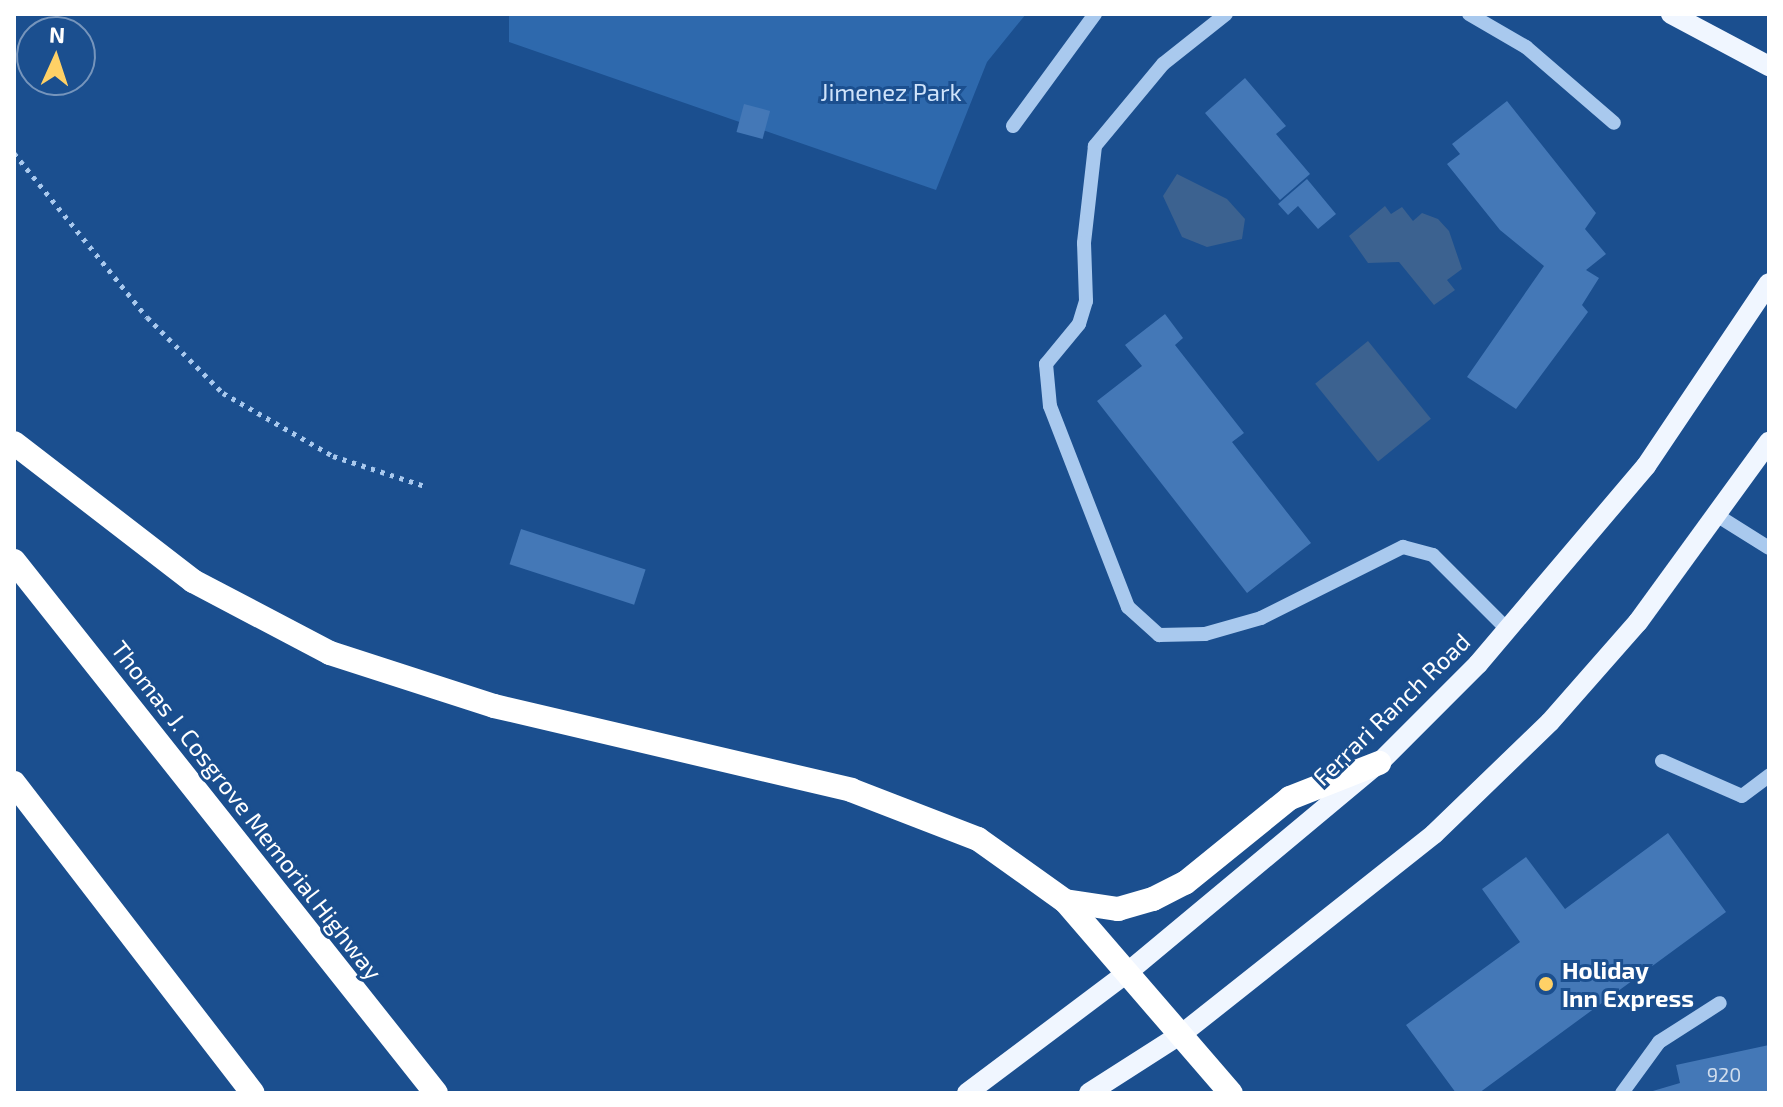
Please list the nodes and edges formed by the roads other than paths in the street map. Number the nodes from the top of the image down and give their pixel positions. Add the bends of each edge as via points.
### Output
1 (1095, 14) edge
2 (1226, 14) edge
3 (1469, 14) edge
4 (1671, 14) edge
5 (1769, 66) edge
6 (1614, 123) dead end
7 (1013, 126) dead end
8 (1769, 283) edge
9 (1769, 442) edge
10 (14, 443) edge
11 (1718, 516) junction
12 (1769, 548) edge
13 (14, 561) edge
14 (1508, 630) junction
15 (1662, 761) dead end
16 (1379, 763) junction
17 (1769, 776) edge
18 (14, 783) edge
19 (1065, 901) junction
20 (1128, 972) junction
21 (1720, 1003) dead end
22 (1183, 1033) junction
23 (253, 1093) edge
24 (436, 1093) edge
25 (967, 1093) edge
26 (1089, 1093) edge
27 (1231, 1093) edge
28 (1622, 1093) edge

1 - 7 lane
2 - 14 lane via 1163,64 1095,146 1086,194 1086,301 1079,324 1046,364 1050,406 1128,607 1159,635 1205,634 1261,618 1403,547 1433,555
3 - 6 lane via 1526,47
4 - 5 main road
8 - 14 main road, Ferrari Ranch Road via 1646,466
9 - 11 main road
10 - 19 highway via 193,581 330,653 494,706 917,812 978,839
11 - 12 lane
11 - 22 main road via 1550,722 1434,834
13 - 24 highway, Thomas J. Cosgrove Memorial Highway
14 - 16 main road, Ferrari Ranch Road
15 - 17 lane via 1742,796
16 - 19 highway via 1290,798 1185,883 1153,899 1118,909
16 - 20 main road, Ferrari Ranch Road
18 - 23 highway
19 - 20 highway
20 - 22 highway
20 - 25 main road, Ferrari Ranch Road
21 - 28 lane via 1659,1042
22 - 26 main road
22 - 27 highway

